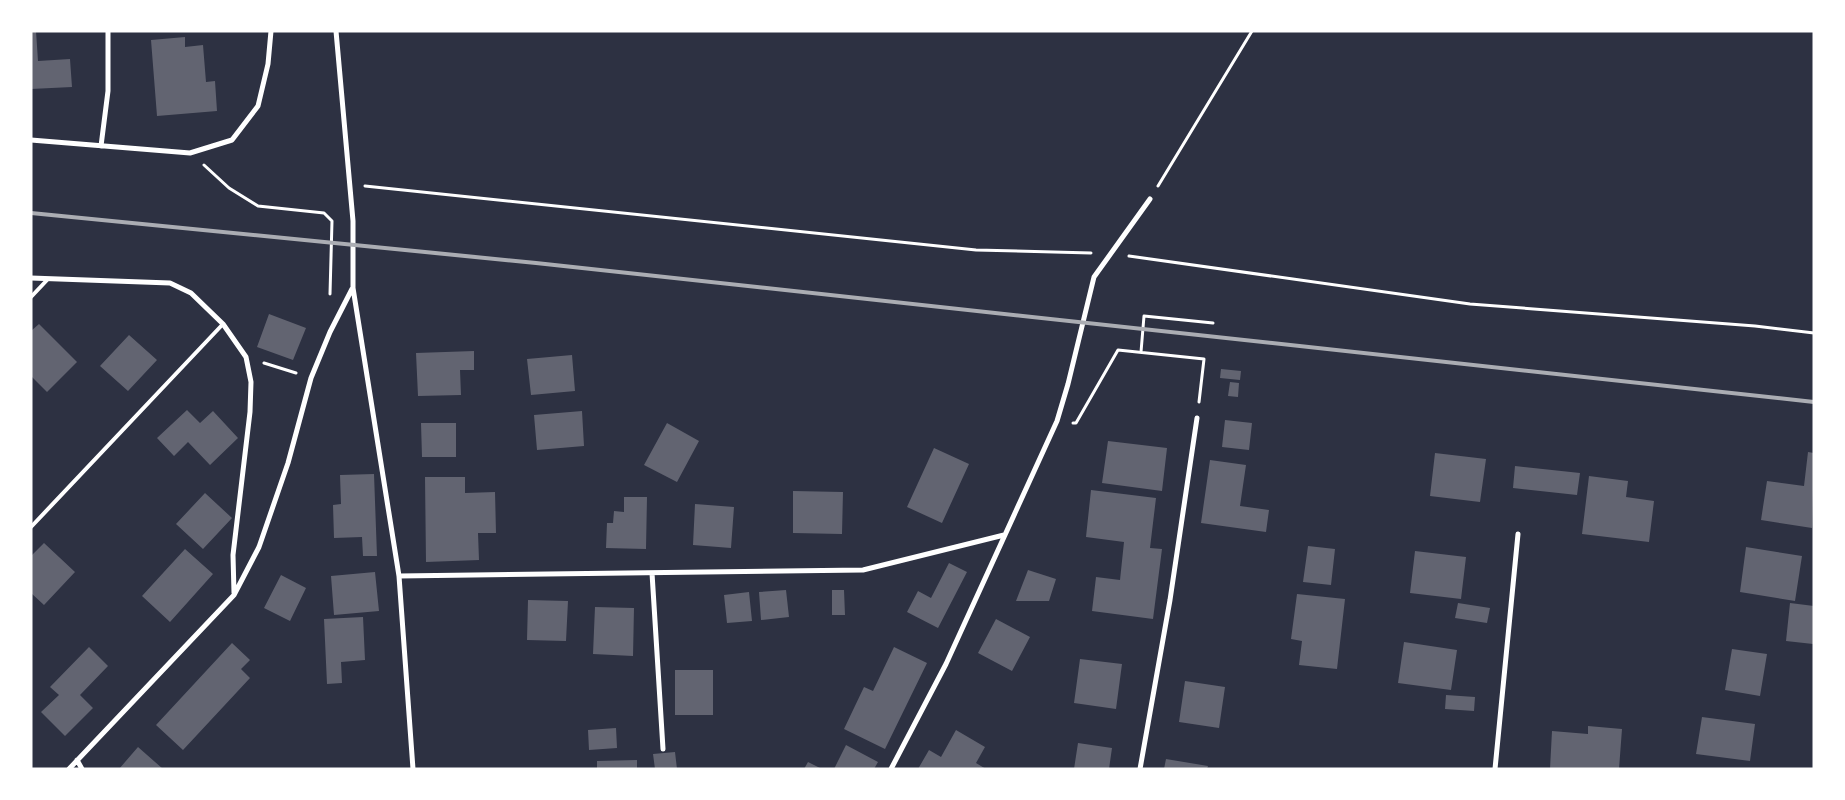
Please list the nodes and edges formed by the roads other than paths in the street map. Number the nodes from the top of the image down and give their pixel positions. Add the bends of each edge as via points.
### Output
1 (108, 31) edge
2 (271, 31) edge
3 (336, 31) edge
4 (31, 140) edge
5 (101, 146) junction
6 (1150, 199) road end
7 (31, 278) edge
8 (48, 279) junction
9 (353, 288) junction
10 (31, 297) edge
11 (223, 324) junction
12 (1197, 418) road end
13 (31, 527) edge
14 (1518, 534) dead end
15 (1004, 535) junction
16 (652, 573) junction
17 (399, 576) junction
18 (234, 594) junction
19 (663, 749) dead end
20 (77, 760) junction
21 (69, 769) edge
22 (82, 769) edge
23 (413, 769) edge
24 (891, 769) edge
25 (1140, 769) edge
26 (1495, 769) edge

1 - 5 street via 108,91
2 - 5 street via 268,64 258,106 232,140 190,153
3 - 9 street via 353,221
4 - 5 street
6 - 15 street via 1094,277 1057,421
7 - 8 street
8 - 10 lane
8 - 11 street via 170,283 191,293
9 - 17 street
9 - 18 street via 311,378 288,463 258,547
11 - 13 lane
11 - 18 street via 246,357 251,382 233,555
12 - 25 street via 1170,600
14 - 26 street
15 - 16 street via 863,570
15 - 24 street via 946,664
16 - 17 street
16 - 19 street
17 - 23 street
18 - 20 street
20 - 21 street
20 - 22 street

